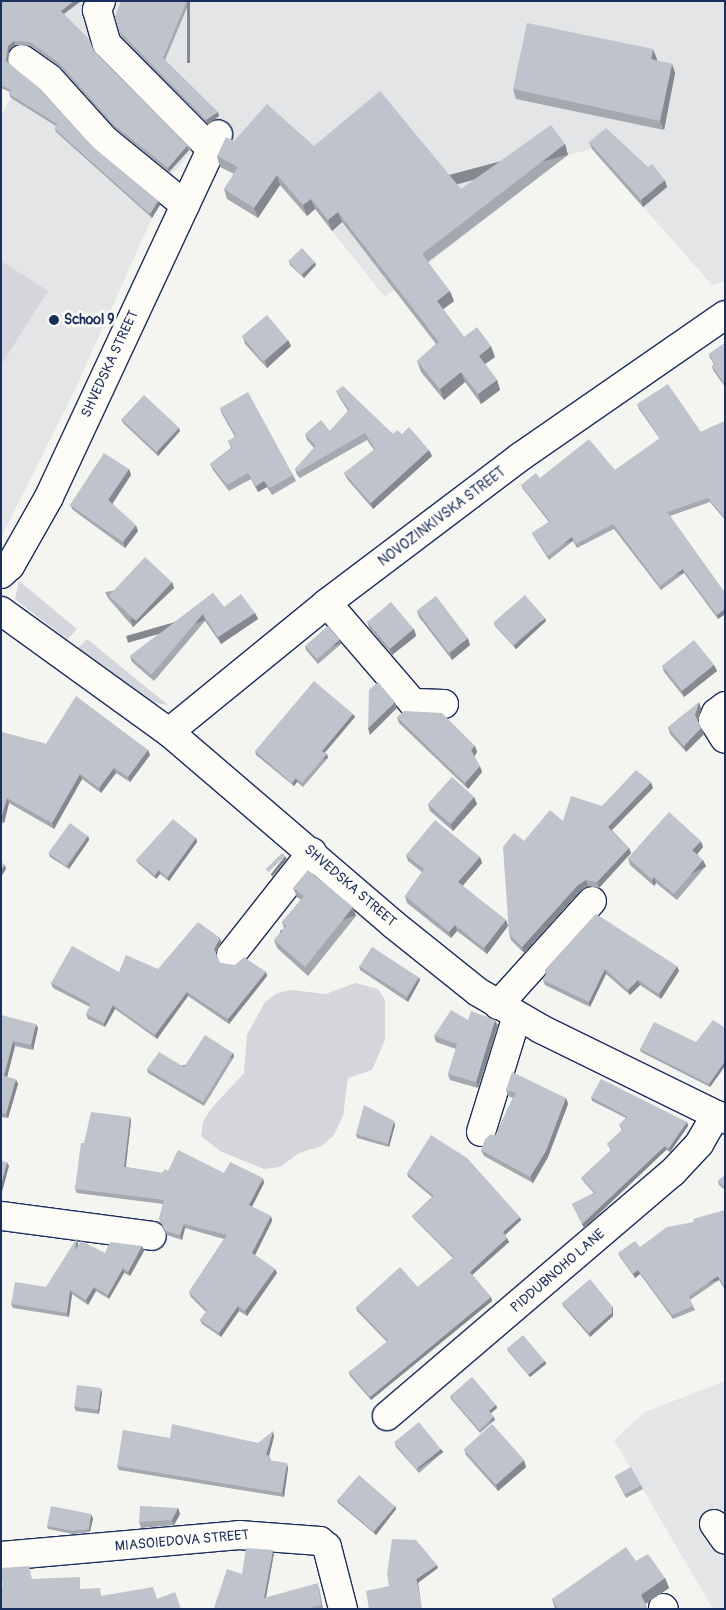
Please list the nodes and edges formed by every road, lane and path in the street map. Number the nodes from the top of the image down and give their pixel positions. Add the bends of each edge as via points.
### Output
1 (101, 1) edge
2 (22, 59) dead end
3 (185, 205) junction
4 (725, 315) edge
5 (1, 574) edge
6 (327, 604) junction
7 (1, 611) edge
8 (444, 704) dead end
9 (725, 706) edge
10 (169, 732) junction
11 (725, 739) edge
12 (312, 852) junction
13 (592, 901) dead end
14 (231, 955) dead end
15 (508, 1011) junction
16 (720, 1117) edge
17 (481, 1132) dead end
18 (1, 1216) edge
19 (152, 1236) dead end
20 (387, 1416) dead end
21 (1, 1556) edge
22 (343, 1609) edge

1 - 3 street, SHVEDSKA STREET via 97,10 107,44 214,142
2 - 3 street via 48,78 105,140
3 - 5 street, SHVEDSKA STREET via 49,497 10,566
4 - 6 street, NOVOZINKIVSKA STREET via 520,457
6 - 8 street via 413,703
6 - 10 street, NOVOZINKIVSKA STREET
7 - 10 street, SHVEDSKA STREET
9 - 11 street via 713,720
10 - 12 street, SHVEDSKA STREET
12 - 14 street
12 - 15 street, SHVEDSKA STREET via 393,924
13 - 15 street
15 - 16 street, SHVEDSKA STREET
15 - 17 street
16 - 20 street, PIDDUBNOHO LANE via 672,1173
18 - 19 street
21 - 22 street, MIASOIEDOVA STREET via 239,1535 320,1541 327,1547

